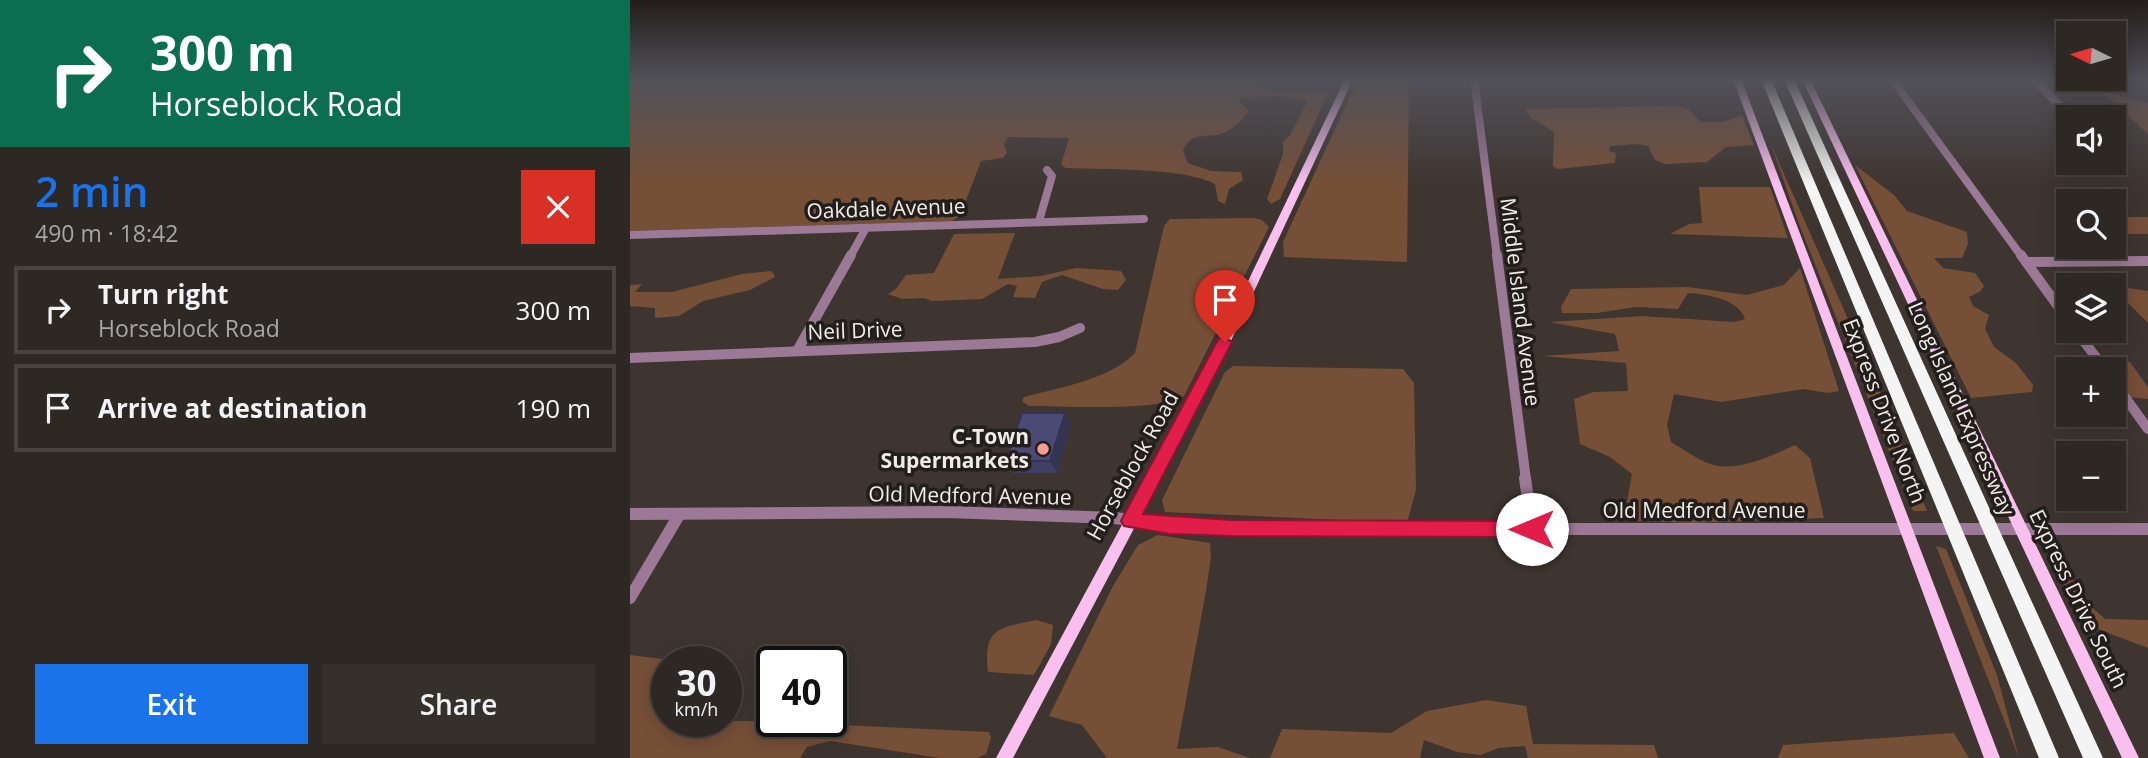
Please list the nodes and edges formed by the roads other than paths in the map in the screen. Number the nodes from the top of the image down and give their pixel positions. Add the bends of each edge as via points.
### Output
1 (1332, 114) edge
2 (1479, 114) edge
3 (1750, 114) edge
4 (1782, 114) edge
5 (1804, 114) edge
6 (1823, 114) edge
7 (1918, 114) edge
8 (1047, 170) dead end
9 (1144, 219) dead end
10 (1039, 221) junction
11 (866, 228) junction
12 (630, 235) edge
13 (2148, 261) edge
14 (2025, 262) junction
15 (2056, 304) edge
16 (1080, 328) dead end
17 (2085, 343) edge
18 (797, 351) junction
19 (2096, 357) edge
20 (630, 358) edge
21 (2126, 399) edge
22 (2148, 429) edge
23 (630, 514) edge
24 (679, 514) junction
25 (1130, 521) junction
26 (1532, 529) junction
27 (2022, 529) junction
28 (2148, 529) edge
29 (1906, 530) junction
30 (630, 598) edge
31 (1004, 758) edge
32 (1992, 758) edge
33 (2047, 758) edge
34 (2093, 758) edge
35 (2131, 758) edge

1 - 25 main road, Horseblock Road via 1220,352
2 - 26 street, Middle Island Avenue
3 - 29 main road, Express Drive North
4 - 33 highway
5 - 34 highway, Long Island Expressway
6 - 27 main road, Express Drive South
7 - 14 street
8 - 10 street via 1052,176
9 - 10 street, Oakdale Avenue
10 - 11 street, Oakdale Avenue
11 - 12 street, Oakdale Avenue
11 - 18 street
13 - 14 street
14 - 15 street
16 - 18 street, Neil Drive via 1035,342
17 - 19 street
18 - 20 street, Neil Drive
21 - 22 street
23 - 24 street, Old Medford Avenue
24 - 25 street, Old Medford Avenue via 947,512
24 - 30 street
25 - 26 street, Old Medford Avenue via 1197,527
25 - 31 main road, Horseblock Road
26 - 29 street, Old Medford Avenue
27 - 28 street, Old Medford Avenue
27 - 29 street, Old Medford Avenue
27 - 35 main road, Express Drive South
29 - 32 main road, Express Drive North

